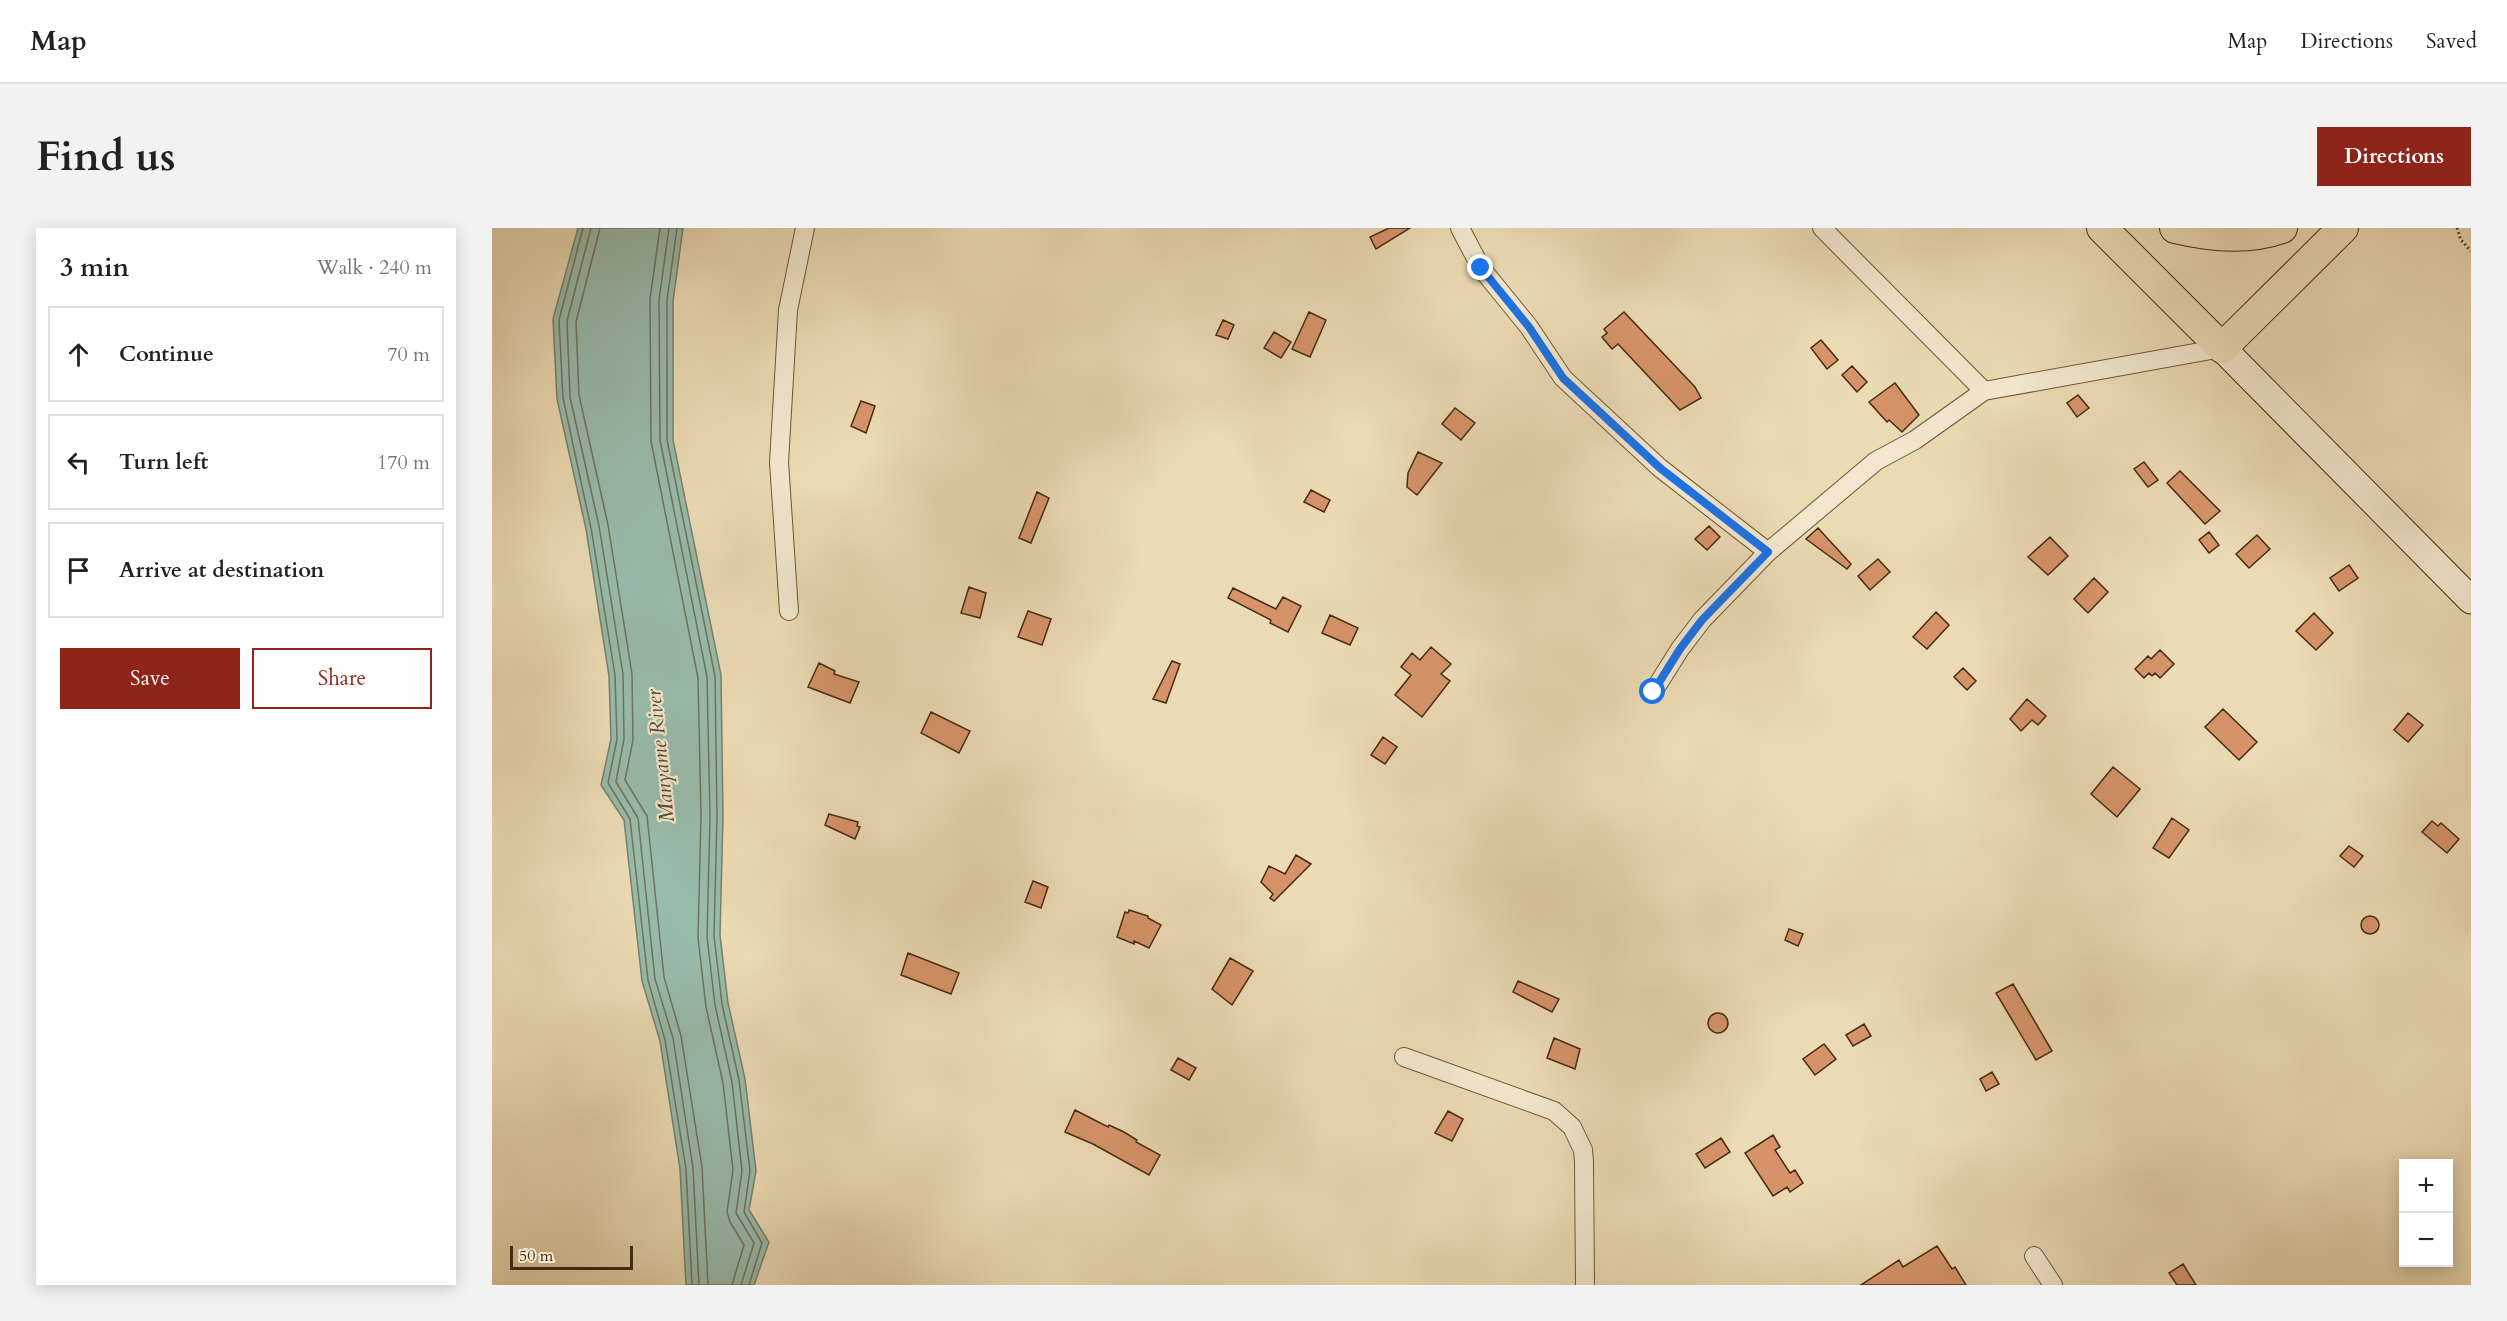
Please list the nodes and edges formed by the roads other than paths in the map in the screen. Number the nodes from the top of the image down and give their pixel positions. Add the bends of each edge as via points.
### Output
1 (805, 228) edge
2 (1460, 228) edge
3 (1822, 228) edge
4 (2102, 228) edge
5 (2175, 228) edge
6 (2282, 228) edge
7 (2343, 228) edge
8 (2222, 348) junction
9 (1984, 391) junction
10 (1768, 552) junction
11 (2471, 600) edge
12 (789, 611) dead end
13 (1653, 692) dead end
14 (1404, 1057) dead end
15 (2034, 1256) dead end
16 (1585, 1285) edge
17 (2053, 1285) edge

1 - 12 street via 788,310 779,462
2 - 10 street via 1481,268 1529,327 1563,378 1660,468
3 - 9 street
4 - 8 main road
5 - 6 main road via 2233,235
7 - 8 main road
8 - 9 street
8 - 11 main road
9 - 10 street via 1915,440 1876,461
10 - 13 street via 1702,620
14 - 16 street via 1543,1105 1572,1127 1584,1162
15 - 17 street

